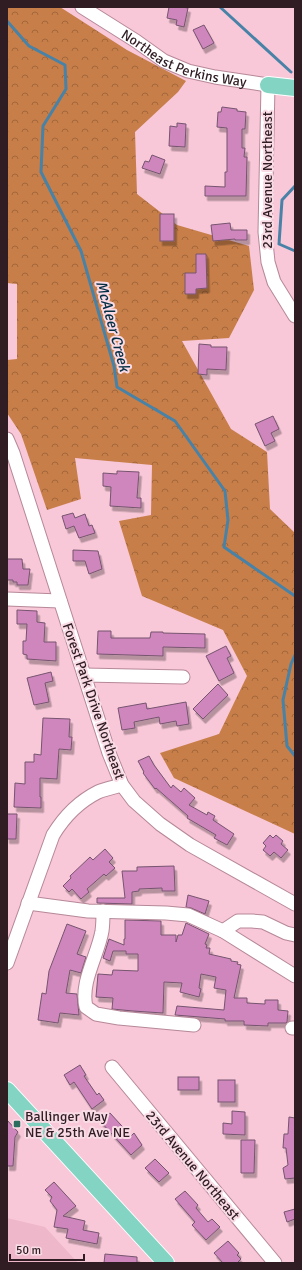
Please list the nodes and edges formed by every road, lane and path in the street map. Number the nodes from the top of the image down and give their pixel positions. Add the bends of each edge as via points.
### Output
1 (82, 7) edge
2 (268, 85) junction
3 (295, 88) edge
4 (295, 316) edge
5 (7, 439) edge
6 (7, 599) edge
7 (60, 601) junction
8 (84, 675) junction
9 (184, 677) dead end
10 (122, 785) junction
11 (28, 903) junction
12 (295, 904) edge
13 (103, 911) junction
14 (223, 931) junction
15 (295, 935) edge
16 (7, 963) edge
17 (295, 976) edge
18 (194, 1025) dead end
19 (112, 1067) dead end
20 (7, 1090) edge
21 (166, 1263) edge
22 (275, 1263) edge

1 - 2 street, Northeast Perkins Way via 164,60 188,71
2 - 3 main road, Northeast Perkins Way
2 - 4 street, 23rd Avenue Northeast via 265,232 268,262 274,282
5 - 7 street, Forest Park Drive Northeast
6 - 7 street
7 - 8 street, Forest Park Drive Northeast
8 - 9 street
8 - 10 street, Forest Park Drive Northeast
10 - 11 street via 98,792 77,805 63,819 53,835
10 - 12 street, Forest Park Drive Northeast via 134,801 160,824 190,845
11 - 13 street
11 - 16 street
13 - 14 street via 188,915
13 - 18 street via 102,930 90,966 84,999 86,1008 96,1014 119,1018
14 - 15 street via 238,921 252,921 263,922
14 - 17 street
19 - 22 street, 23rd Avenue Northeast
20 - 21 main road

